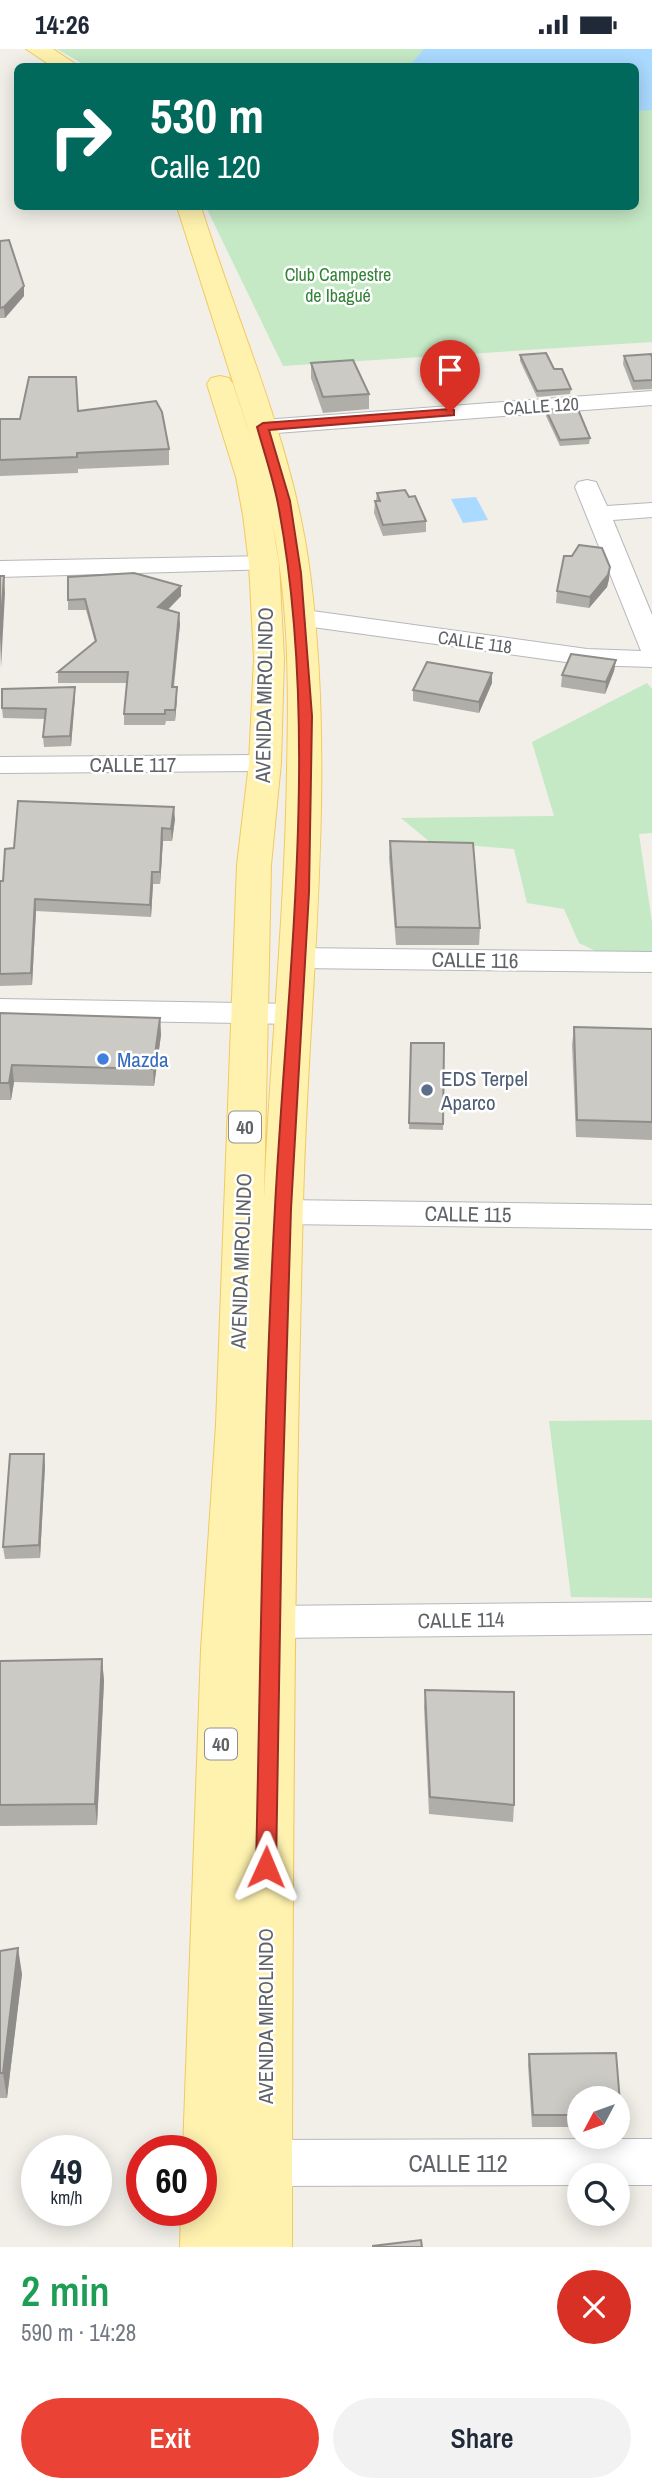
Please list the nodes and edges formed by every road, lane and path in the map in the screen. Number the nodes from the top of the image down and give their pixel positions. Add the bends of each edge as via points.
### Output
1 (27, 52) edge
2 (59, 63) edge
3 (164, 210) edge
4 (190, 210) edge
5 (195, 311) dead end
6 (211, 357) dead end
7 (652, 398) edge
8 (263, 427) junction
9 (587, 487) dead end
10 (652, 510) edge
11 (599, 514) junction
12 (264, 565) junction
13 (0, 569) edge
14 (299, 617) junction
15 (652, 647) edge
16 (652, 659) edge
17 (265, 764) junction
18 (0, 765) edge
19 (297, 958) junction
20 (652, 962) edge
21 (0, 1009) edge
22 (271, 1014) junction
23 (284, 1212) junction
24 (652, 1217) edge
25 (652, 1618) edge
26 (271, 1622) junction
27 (652, 2162) edge
28 (264, 2163) junction
29 (208, 2247) edge
30 (264, 2247) edge

1 - 2 main road
3 - 5 main road
4 - 8 main road, AVENIDA MIROLINDO / 40
6 - 12 main road, AVENIDA MIROLINDO / 40 via 250,477
7 - 8 street, CALLE 120
8 - 14 main road, AVENIDA MIROLINDO / 40 via 284,501
9 - 11 street
10 - 11 street
11 - 15 street
12 - 13 street
12 - 17 main road, AVENIDA MIROLINDO / 40 via 269,658
14 - 16 street, CALLE 118 via 587,657
14 - 19 main road, AVENIDA MIROLINDO / 40 via 305,728
17 - 18 street, CALLE 117
17 - 22 main road, AVENIDA MIROLINDO / 40 via 254,865
19 - 20 street, CALLE 116
19 - 22 main road, AVENIDA MIROLINDO / 40
21 - 22 street
22 - 23 main road, AVENIDA MIROLINDO / 40
22 - 29 main road, AVENIDA MIROLINDO / 40 via 237,1425 224,1650
23 - 24 street, CALLE 115
23 - 26 main road, AVENIDA MIROLINDO / 40
25 - 26 street, CALLE 114
26 - 28 main road, AVENIDA MIROLINDO / 40
27 - 28 street, CALLE 112
28 - 30 main road, AVENIDA MIROLINDO / 40

